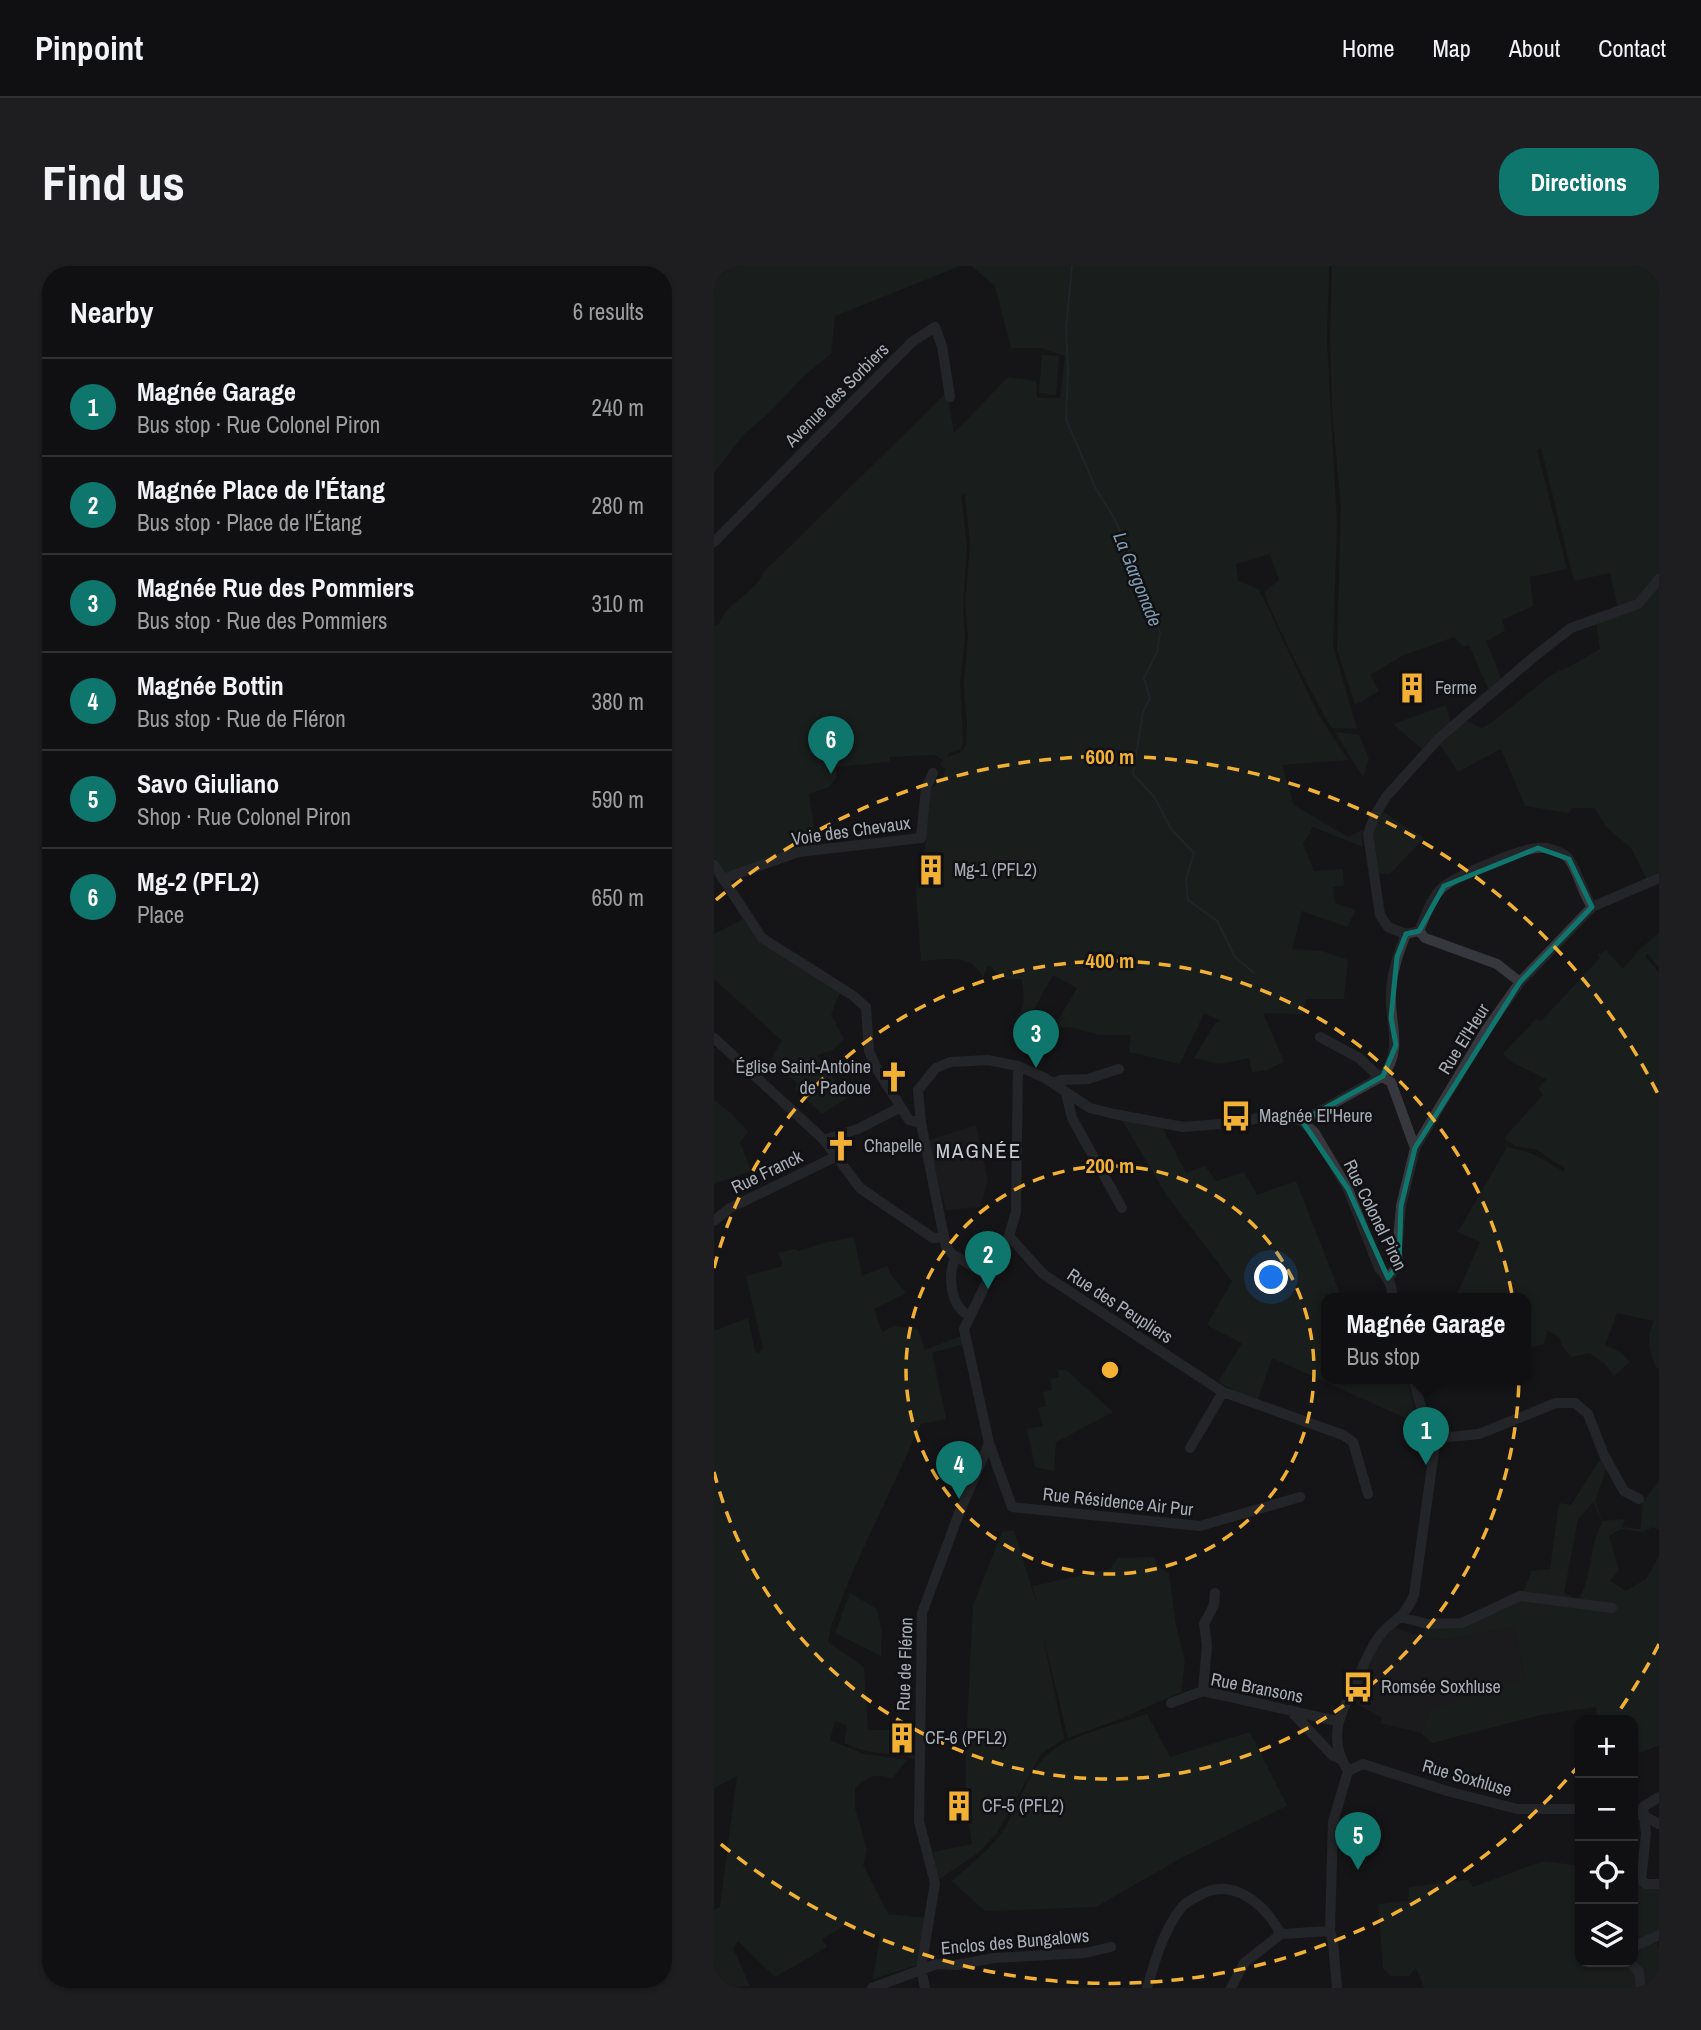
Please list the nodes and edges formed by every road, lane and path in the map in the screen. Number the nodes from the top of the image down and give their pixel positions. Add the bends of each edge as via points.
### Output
1 (950, 397) dead end
2 (714, 542) edge
3 (1659, 579) edge
4 (933, 773) dead end
5 (714, 864) edge
6 (1659, 878) edge
7 (723, 879) junction
8 (1592, 907) junction
9 (1419, 931) junction
10 (1406, 934) junction
11 (1520, 982) junction
12 (1320, 1037) dead end
13 (714, 1038) edge
14 (1018, 1066) junction
15 (1119, 1069) dead end
16 (1383, 1076) junction
17 (1053, 1083) junction
18 (1066, 1093) junction
19 (901, 1107) junction
20 (1302, 1121) junction
21 (920, 1123) junction
22 (824, 1140) junction
23 (1415, 1148) junction
24 (837, 1156) junction
25 (1122, 1208) dead end
26 (714, 1221) edge
27 (1009, 1236) junction
28 (943, 1237) junction
29 (956, 1256) junction
30 (989, 1276) junction
31 (1388, 1278) junction
32 (1392, 1293) edge
33 (970, 1316) junction
34 (1414, 1384) edge
35 (1223, 1392) junction
36 (1429, 1439) junction
37 (989, 1443) junction
38 (1190, 1448) dead end
39 (1368, 1494) dead end
40 (1300, 1497) dead end
41 (1639, 1499) dead end
42 (1215, 1594) dead end
43 (1612, 1608) dead end
44 (1401, 1618) junction
45 (1203, 1691) junction
46 (1171, 1703) dead end
47 (1289, 1710) junction
48 (1337, 1721) junction
49 (1340, 1759) junction
50 (1348, 1772) junction
51 (1659, 1797) edge
52 (1575, 1809) edge
53 (1638, 1814) edge
54 (1659, 1824) edge
55 (1659, 1884) edge
56 (1330, 1931) junction
57 (1281, 1934) junction
58 (1659, 1935) edge
59 (1638, 1945) edge
60 (1111, 1947) dead end
61 (1634, 1967) edge
62 (921, 1968) junction
63 (872, 1988) edge
64 (925, 1988) edge
65 (1147, 1988) edge
66 (1231, 1988) edge
67 (1336, 1988) edge
68 (1641, 1988) edge

1 - 2 street, Avenue des Sorbiers via 935,327 912,342
3 - 10 street via 1639,604 1571,628 1535,656 1439,738 1386,797 1368,834 1380,915 1388,927
4 - 7 street, Voie des Chevaux via 926,788 920,838 798,852
5 - 7 street
6 - 8 street, Rue El'Heur
7 - 19 street via 762,938 866,1007 869,1051
8 - 9 street via 1569,859 1556,850 1538,848 1475,869 1444,886
8 - 11 street, Rue El'Heur
9 - 10 street
9 - 11 street via 1425,938 1497,964
10 - 16 street via 1391,990 1396,1045
11 - 23 street, Rue El'Heur
12 - 16 street
13 - 22 street
14 - 17 street
14 - 21 street via 988,1060 950,1062 936,1068 918,1090
14 - 27 street via 1016,1212
15 - 17 street
16 - 20 street
16 - 23 street via 1391,1082
17 - 18 street
18 - 20 street via 1090,1108 1183,1127 1275,1115
18 - 25 street via 1072,1118
19 - 21 street via 909,1120
19 - 22 street
20 - 31 street, Rue Colonel Piron via 1315,1133 1348,1189 1379,1268
21 - 28 street
22 - 24 street
23 - 31 street, Rue El'Heur via 1401,1206 1399,1264
24 - 26 street, Rue Franck via 730,1208
24 - 28 street via 860,1188 933,1238
27 - 30 street
27 - 35 street, Rue des Peupliers via 1043,1274
28 - 29 street
29 - 30 street
29 - 33 street via 950,1269 952,1284 959,1309
30 - 33 street
31 - 32 street, Rue Colonel Piron
33 - 37 street via 964,1329
34 - 36 street
35 - 38 street
35 - 39 street, Rue des Peupliers via 1353,1442
36 - 41 street via 1479,1434 1556,1403 1575,1403 1588,1414 1624,1491
36 - 44 street via 1434,1452 1414,1595
37 - 40 street, Rue Résidence Air Pur via 1012,1507 1200,1526
37 - 62 street, Rue de Fléron via 922,1613 918,1811 935,1883
42 - 45 street via 1204,1624 1208,1645
43 - 44 street via 1520,1596 1462,1623 1427,1624
44 - 48 street via 1377,1638
45 - 46 street, Rue Bransons
45 - 47 street, Rue Bransons
47 - 48 street, Rue Bransons
47 - 49 street
48 - 49 street
49 - 50 street
50 - 52 street, Rue Soxhluse via 1363,1764 1517,1809
50 - 56 street via 1333,1822
51 - 53 street
53 - 54 street
53 - 55 street via 1646,1835 1641,1880
56 - 57 street
56 - 67 street
57 - 65 street via 1248,1895 1226,1889 1206,1891 1182,1905 1162,1942
57 - 66 street via 1244,1963
58 - 59 street
60 - 62 street, Enclos des Bungalows
61 - 68 street
62 - 63 street, Enclos des Bungalows
62 - 64 street

